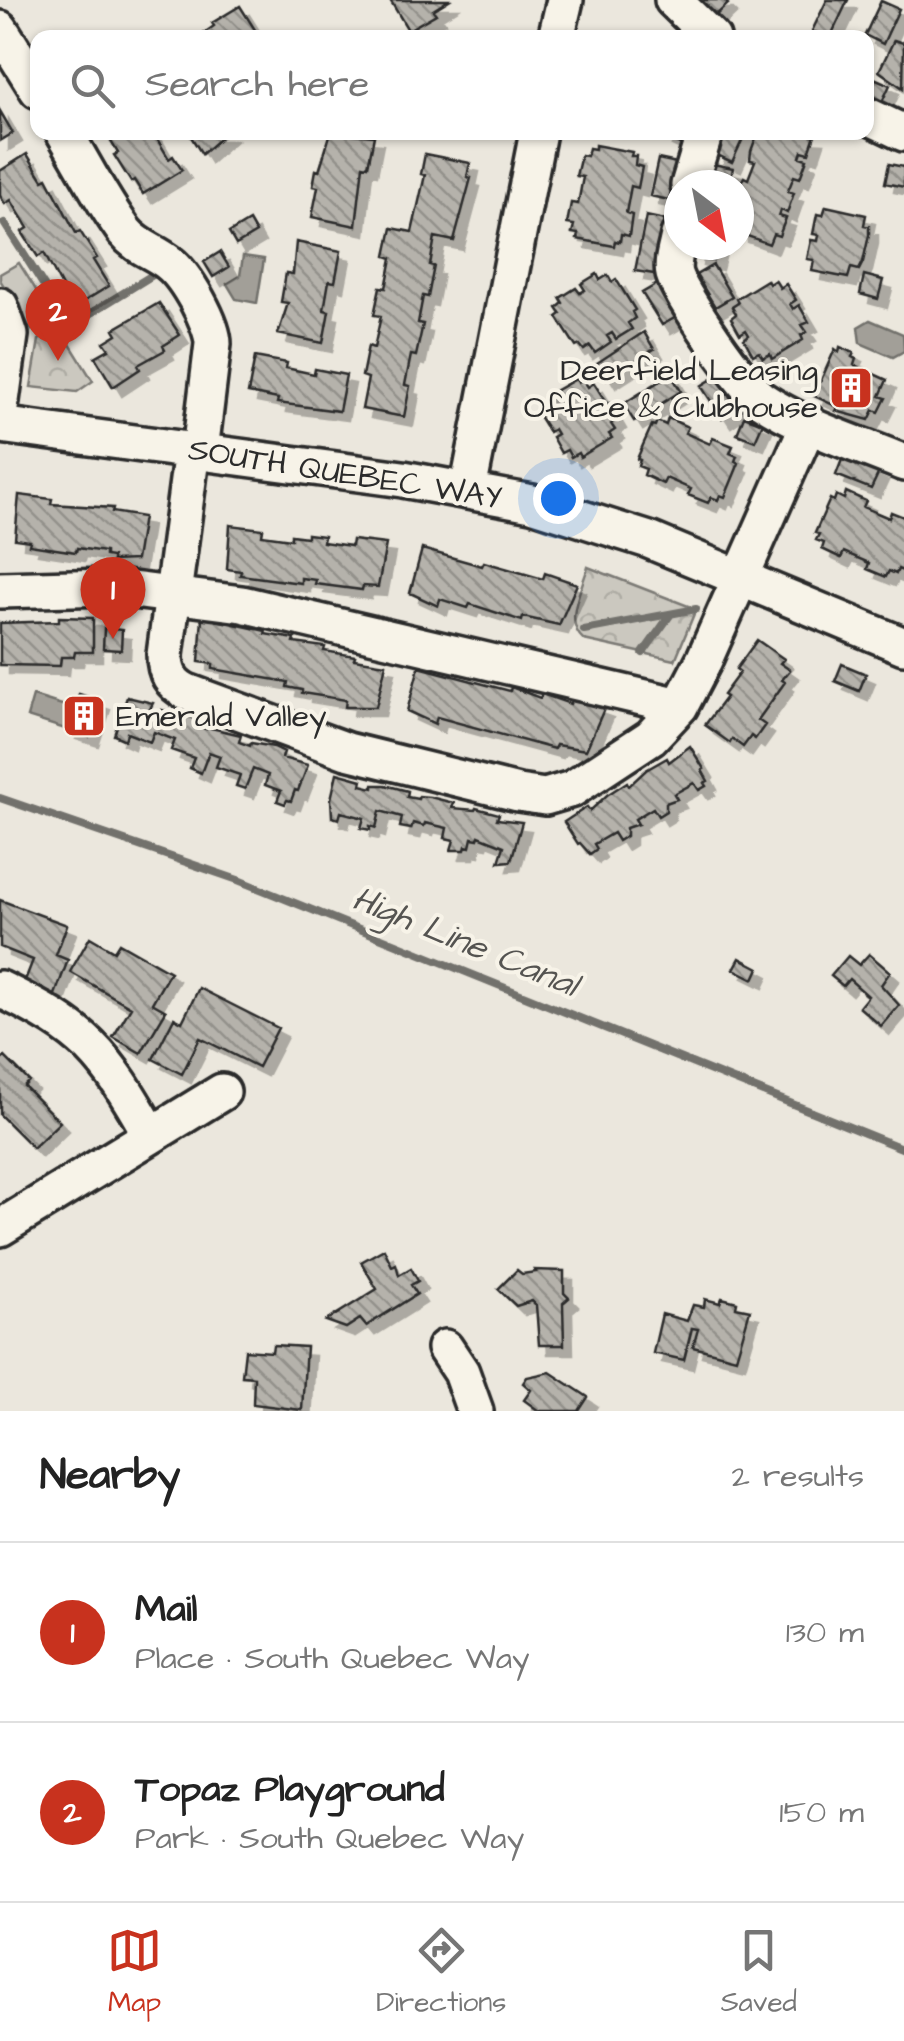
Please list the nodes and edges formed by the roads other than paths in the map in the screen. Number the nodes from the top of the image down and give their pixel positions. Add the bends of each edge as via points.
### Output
1 (564, 0) edge
2 (673, 0) edge
3 (0, 29) edge
4 (558, 30) edge
5 (704, 30) edge
6 (30, 77) edge
7 (874, 120) edge
8 (904, 133) edge
9 (69, 140) edge
10 (536, 140) edge
11 (703, 140) edge
12 (694, 170) edge
13 (676, 260) edge
14 (0, 306) edge
15 (0, 408) edge
16 (809, 423) junction
17 (0, 425) edge
18 (196, 451) junction
19 (904, 463) edge
20 (468, 490) junction
21 (742, 578) junction
22 (0, 590) edge
23 (174, 593) junction
24 (904, 646) edge
25 (680, 706) junction
26 (0, 989) edge
27 (222, 1092) dead end
28 (151, 1135) junction
29 (0, 1228) edge
30 (445, 1348) dead end
31 (475, 1411) edge

1 - 4 street
2 - 5 street
3 - 6 street
7 - 8 street
9 - 18 street via 126,233 177,270 211,329
10 - 20 street
11 - 12 street
13 - 16 street via 674,274 746,385
14 - 15 street via 10,336
16 - 19 street
16 - 21 street
17 - 18 street, SOUTH QUEBEC WAY
18 - 20 street, SOUTH QUEBEC WAY
18 - 23 street
20 - 21 street, SOUTH QUEBEC WAY via 579,516
21 - 24 street, SOUTH QUEBEC WAY
21 - 25 street
22 - 23 street via 96,586
23 - 25 street via 269,608
23 - 25 street via 165,662 180,688 347,751 518,794 553,796 572,789 650,737
26 - 28 street via 64,1023 97,1051
27 - 28 street
28 - 29 street
30 - 31 street

